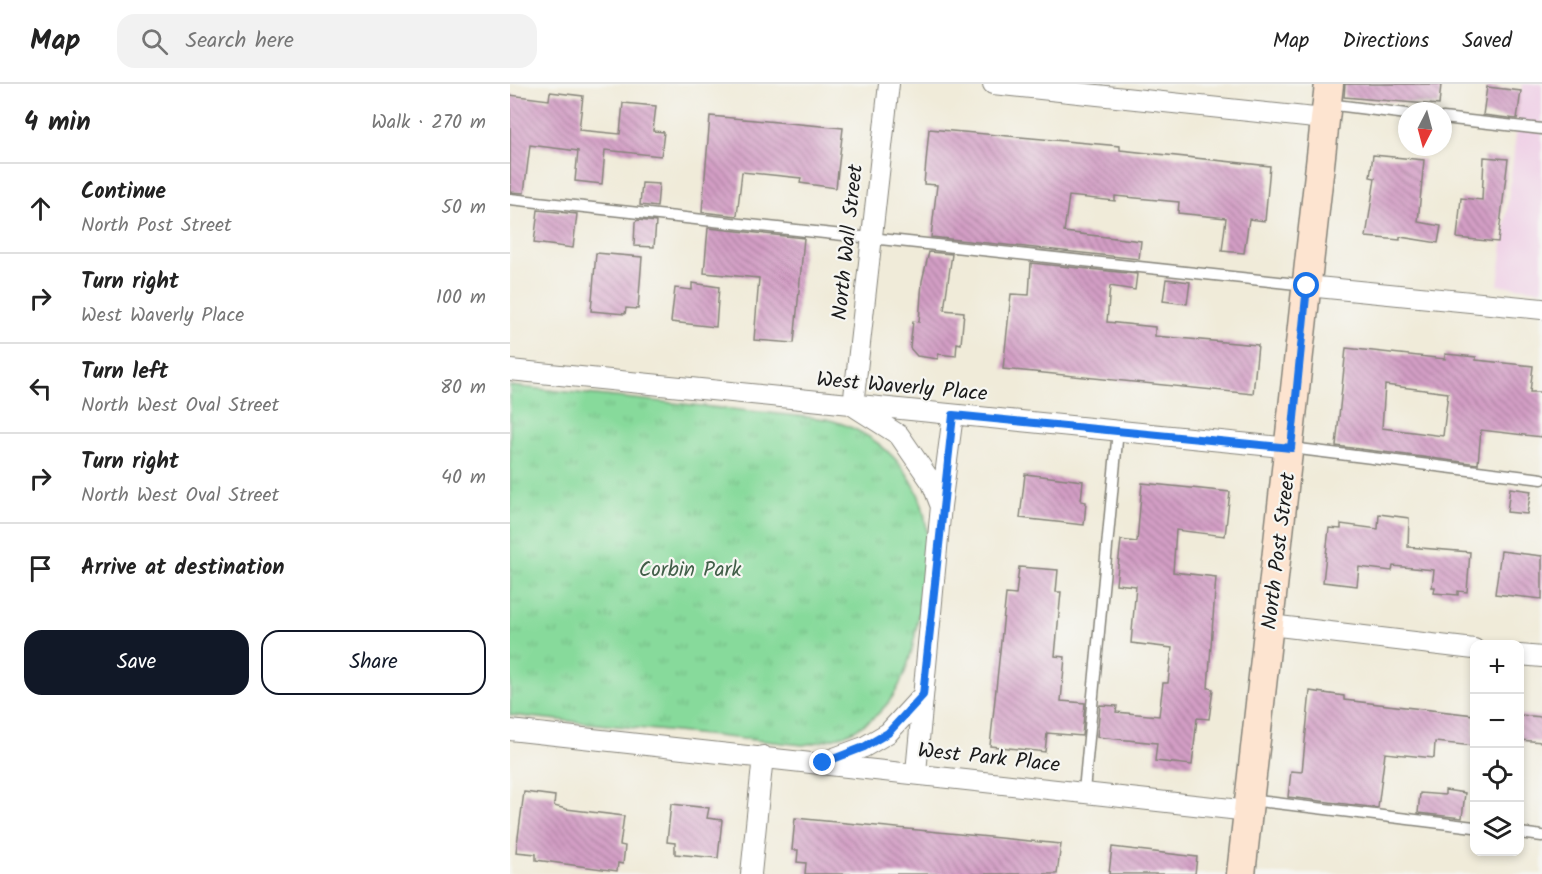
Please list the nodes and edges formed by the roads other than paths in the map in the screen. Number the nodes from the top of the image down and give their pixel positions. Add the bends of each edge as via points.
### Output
1 (889, 84) edge
2 (993, 84) edge
3 (1327, 102) edge
4 (1398, 113) edge
5 (1452, 119) edge
6 (1542, 129) edge
7 (510, 199) edge
8 (872, 236) junction
9 (1307, 286) junction
10 (1542, 309) edge
11 (510, 370) edge
12 (853, 406) junction
13 (953, 415) junction
14 (1118, 430) junction
15 (1291, 448) junction
16 (1542, 479) edge
17 (941, 506) junction
18 (1270, 625) junction
19 (1470, 649) edge
20 (1524, 655) edge
21 (1542, 657) edge
22 (923, 695) junction
23 (510, 730) edge
24 (763, 756) junction
25 (823, 763) junction
26 (916, 772) junction
27 (1084, 791) junction
28 (1249, 805) junction
29 (1470, 827) edge
30 (1524, 834) edge
31 (1542, 836) edge
32 (751, 874) edge
33 (1241, 874) edge

1 - 8 street, North Wall Street
2 - 3 street
3 - 4 lane
3 - 9 street, North Post Street
5 - 6 lane
7 - 8 lane
8 - 9 lane
8 - 12 street, North Wall Street
9 - 10 street
9 - 15 street, North Post Street
11 - 12 street, West Waverly Place
12 - 13 street, West Waverly Place
12 - 17 street via 899,435 932,483
13 - 14 street, West Waverly Place
13 - 17 street
14 - 15 street, West Waverly Place
14 - 27 lane
15 - 16 lane
15 - 18 street, North Post Street
17 - 22 street
18 - 19 street
18 - 28 street, North Post Street
20 - 21 street
22 - 25 street via 888,733
22 - 26 street
23 - 24 street, West Park Place
24 - 25 street, West Park Place
24 - 32 street
25 - 26 street, West Park Place
26 - 27 street, West Park Place
27 - 28 street, West Park Place
28 - 29 lane
28 - 33 street, North Post Street
30 - 31 lane

